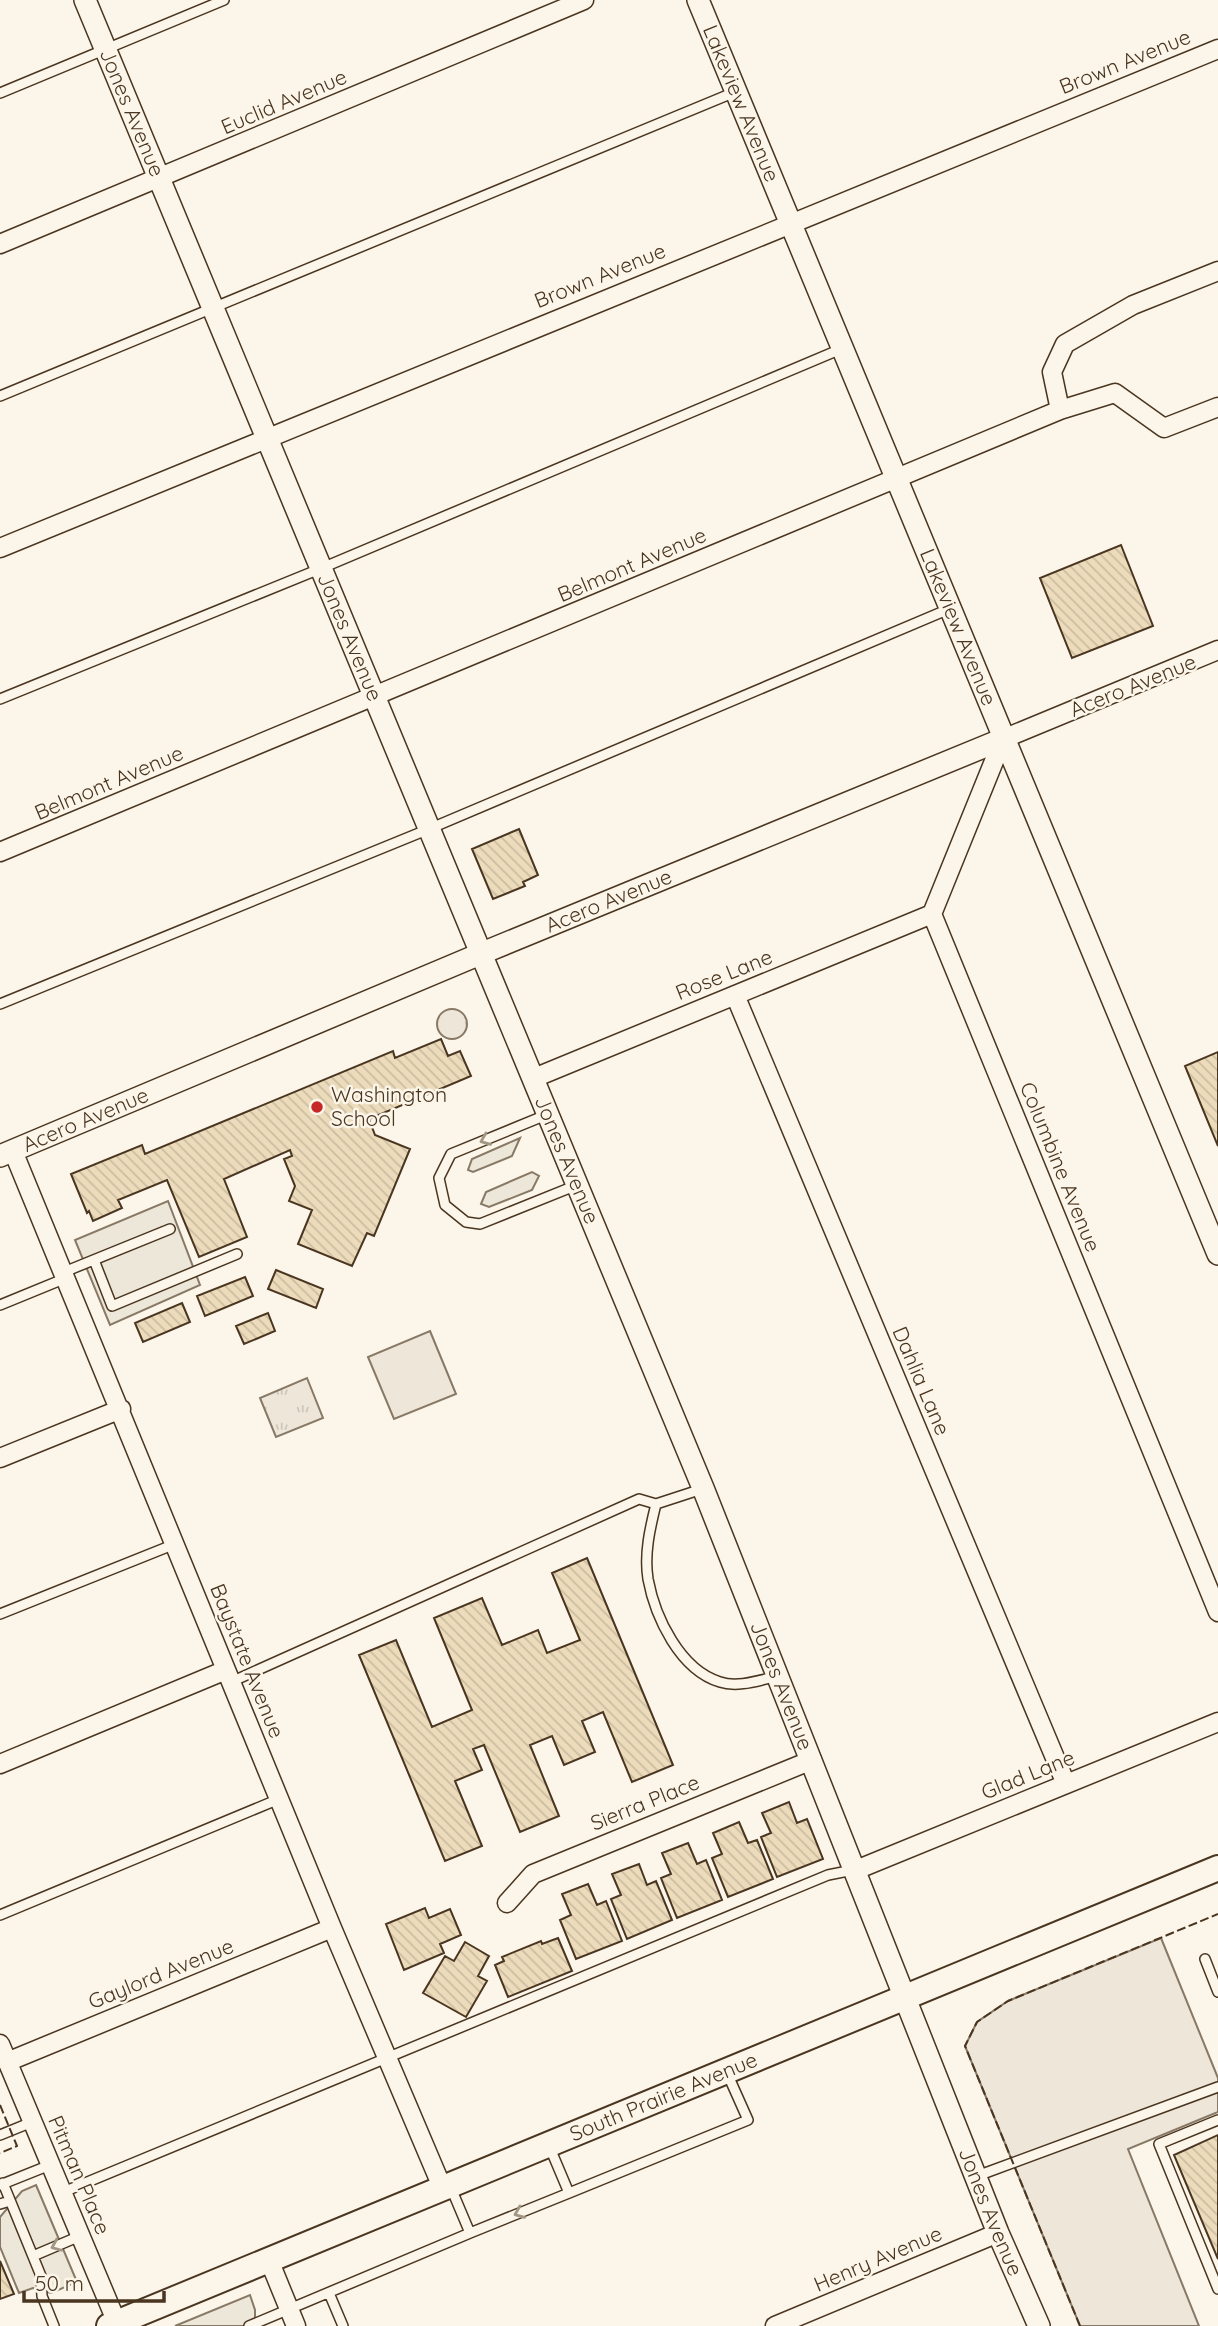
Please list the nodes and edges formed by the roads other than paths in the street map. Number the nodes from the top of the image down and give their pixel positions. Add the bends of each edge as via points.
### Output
1 (85, 0) edge
2 (224, 0) edge
3 (584, 0) edge
4 (698, 0) edge
5 (1218, 49) edge
6 (105, 50) junction
7 (736, 92) junction
8 (0, 93) edge
9 (159, 179) junction
10 (789, 222) junction
11 (0, 244) edge
12 (1218, 271) edge
13 (212, 307) junction
14 (841, 349) junction
15 (0, 396) edge
16 (1218, 407) edge
17 (1060, 410) junction
18 (267, 437) junction
19 (895, 481) junction
20 (0, 548) edge
21 (322, 568) junction
22 (950, 609) junction
23 (1218, 650) edge
24 (376, 696) junction
25 (0, 699) edge
26 (1003, 739) junction
27 (429, 829) junction
28 (0, 852) edge
29 (932, 914) junction
30 (480, 954) junction
31 (735, 995) junction
32 (0, 1004) edge
33 (534, 1078) junction
34 (548, 1114) junction
35 (7, 1154) edge
36 (578, 1184) junction
37 (170, 1229) dead end
38 (237, 1254) dead end
39 (1218, 1254) edge
40 (94, 1260) junction
41 (65, 1275) junction
42 (0, 1305) edge
43 (121, 1409) junction
44 (0, 1458) edge
45 (703, 1488) junction
46 (656, 1504) junction
47 (175, 1544) junction
48 (1218, 1612) edge
49 (0, 1614) edge
50 (228, 1676) junction
51 (779, 1676) junction
52 (1218, 1721) edge
53 (812, 1760) junction
54 (0, 1763) edge
55 (1066, 1784) junction
56 (279, 1799) junction
57 (1218, 1868) edge
58 (856, 1870) junction
59 (507, 1903) dead end
60 (0, 1915) edge
61 (332, 1928) junction
62 (1205, 1959) dead end
63 (1218, 1992) edge
64 (905, 1996) junction
65 (0, 2044) edge
66 (388, 2058) junction
67 (8, 2062) junction
68 (726, 2070) junction
69 (1218, 2087) edge
70 (1218, 2120) edge
71 (32, 2122) junction
72 (0, 2135) edge
73 (548, 2143) junction
74 (50, 2165) junction
75 (976, 2176) junction
76 (2, 2184) edge
77 (445, 2185) junction
78 (61, 2193) junction
79 (569, 2193) junction
80 (10, 2201) junction
81 (0, 2204) edge
82 (470, 2233) junction
83 (998, 2233) junction
84 (80, 2236) junction
85 (33, 2256) junction
86 (269, 2260) junction
87 (1218, 2289) edge
88 (329, 2293) junction
89 (293, 2318) edge
90 (113, 2324) edge
91 (54, 2326) edge
92 (249, 2326) edge
93 (343, 2326) edge
94 (775, 2326) edge
95 (1039, 2326) edge

1 - 6 street, Jones Avenue
2 - 6 lane
3 - 9 street, Euclid Avenue
4 - 7 street, Lakeview Avenue
5 - 10 street, Brown Avenue
6 - 8 lane
6 - 9 street, Jones Avenue
7 - 10 street, Lakeview Avenue
7 - 13 lane
9 - 11 street, Euclid Avenue
9 - 13 street, Jones Avenue
10 - 14 street, Lakeview Avenue
10 - 18 street, Brown Avenue
12 - 17 street via 1133,305 1065,344 1052,372
13 - 15 lane
13 - 18 street, Jones Avenue
14 - 19 street, Lakeview Avenue
14 - 21 lane
16 - 17 street, Belmont Avenue via 1164,428 1115,393
17 - 19 street, Belmont Avenue
18 - 20 street, Brown Avenue
18 - 21 street, Jones Avenue
19 - 22 street, Lakeview Avenue
19 - 24 street, Belmont Avenue
21 - 24 street, Jones Avenue
21 - 25 lane
22 - 26 street, Lakeview Avenue
22 - 27 lane
23 - 26 street, Acero Avenue
24 - 27 street, Jones Avenue
24 - 28 street, Belmont Avenue
26 - 29 street
26 - 30 street, Acero Avenue
26 - 39 street, Lakeview Avenue
27 - 30 street, Jones Avenue
27 - 32 lane
29 - 31 street, Rose Lane
29 - 48 street, Columbine Avenue
30 - 33 street, Jones Avenue
30 - 35 street, Acero Avenue
31 - 33 street, Rose Lane
31 - 55 street, Dahlia Lane
33 - 34 street, Jones Avenue
34 - 36 street, Jones Avenue
34 -> 36 lane via 452,1154 439,1178 444,1205 466,1222 480,1224
35 - 41 street, Baystate Avenue
36 - 45 street, Jones Avenue
37 - 40 lane
38 - 40 lane via 112,1306
40 - 41 lane
41 - 42 lane
41 - 43 street, Baystate Avenue
43 - 44 street
43 - 47 street, Baystate Avenue
45 - 46 lane
45 - 51 street, Jones Avenue
46 - 50 lane via 639,1500
46 - 51 lane via 647,1542 648,1580 672,1644 691,1665 718,1682 737,1685
47 - 49 lane
47 - 50 street, Baystate Avenue
50 - 54 street
50 - 56 street, Baystate Avenue
51 - 53 street, Jones Avenue
52 - 55 street, Glad Lane
53 - 58 street, Jones Avenue
53 - 59 street, Sierra Place via 533,1874
55 - 58 street, Glad Lane
56 - 60 lane
56 - 61 street, Baystate Avenue
57 - 64 main road, South Prairie Avenue
58 - 64 street, Jones Avenue
58 - 66 lane via 828,1875
61 - 66 street, Baystate Avenue
61 - 67 street, Gaylord Avenue
62 - 63 lane
64 - 68 main road, South Prairie Avenue
64 - 75 street, Jones Avenue
65 - 67 street, Pitman Place
66 - 77 street, Baystate Avenue
66 - 78 lane
67 - 71 street, Pitman Place
68 - 73 main road, South Prairie Avenue
68 - 79 lane via 748,2120
69 - 75 lane
70 - 87 lane via 1158,2144
71 - 72 lane
71 - 74 street, Pitman Place
73 - 77 main road, South Prairie Avenue
73 - 79 lane
74 - 76 lane
74 - 78 street, Pitman Place
75 - 83 street, Jones Avenue
76 - 80 lane
77 - 82 lane
77 - 86 main road, South Prairie Avenue
78 - 84 street, Pitman Place
79 -> 82 lane
80 - 81 lane
80 - 85 lane
82 - 88 lane
83 - 94 street, Henry Avenue
83 - 95 street, Jones Avenue
84 -> 85 lane
84 - 90 street, Pitman Place
85 - 91 lane
86 - 89 street
86 - 90 main road, South Prairie Avenue
88 - 89 lane
88 - 93 lane
89 - 92 lane

